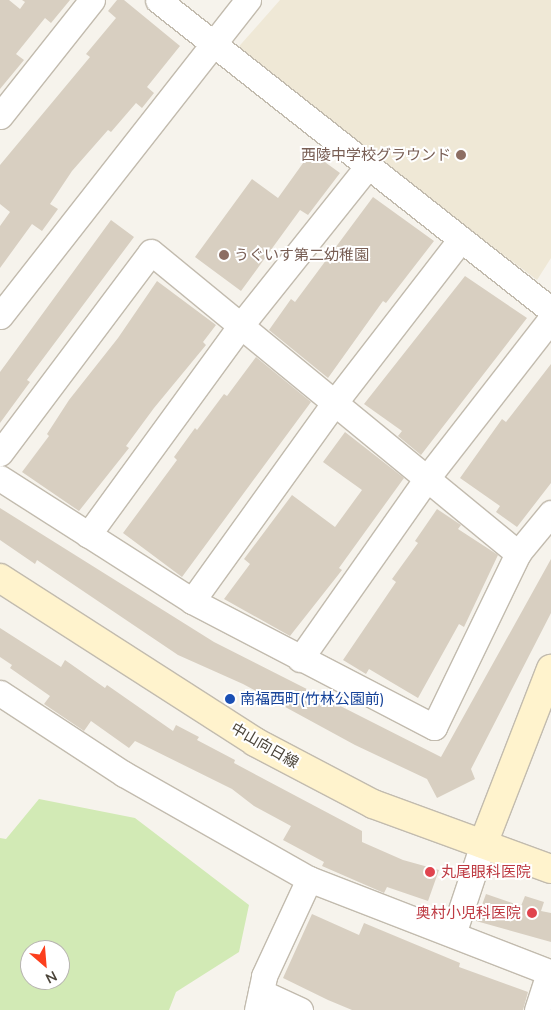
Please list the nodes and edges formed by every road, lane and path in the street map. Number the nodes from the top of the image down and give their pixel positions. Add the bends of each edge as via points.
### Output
1 (92, 0) edge
2 (158, 0) edge
3 (248, 0) edge
4 (212, 45) junction
5 (0, 116) edge
6 (368, 166) junction
7 (461, 239) junction
8 (551, 310) edge
9 (0, 316) edge
10 (551, 319) edge
11 (241, 325) junction
12 (335, 402) junction
13 (0, 453) edge
14 (0, 478) edge
15 (427, 478) junction
16 (551, 513) edge
17 (88, 535) junction
18 (518, 553) junction
19 (0, 578) edge
20 (192, 600) junction
21 (300, 659) junction
22 (551, 669) edge
23 (0, 693) edge
24 (483, 844) junction
25 (551, 869) edge
26 (309, 879) junction
27 (453, 934) junction
28 (550, 972) edge
29 (259, 1001) edge
30 (300, 1010) edge
31 (536, 1010) edge

1 - 5 street
2 - 4 street
3 - 4 street
4 - 6 street
4 - 9 street
6 - 7 street
6 - 11 street
7 - 8 street
7 - 12 street
10 - 15 street
11 - 12 street
11 - 13 street via 151,252
11 - 17 street
12 - 15 street
12 - 20 street
14 - 17 street
15 - 18 street
15 - 21 street
16 - 18 street
17 - 20 street
18 - 21 street via 434,728
19 - 24 main road, 中山向日線 via 256,742 373,804
20 - 21 street
22 - 24 main road
23 - 26 street via 124,774
24 - 25 main road, 中山向日線
24 - 27 street
26 - 27 street
26 - 29 street via 264,976
27 - 28 street
28 - 31 street
29 - 30 street

